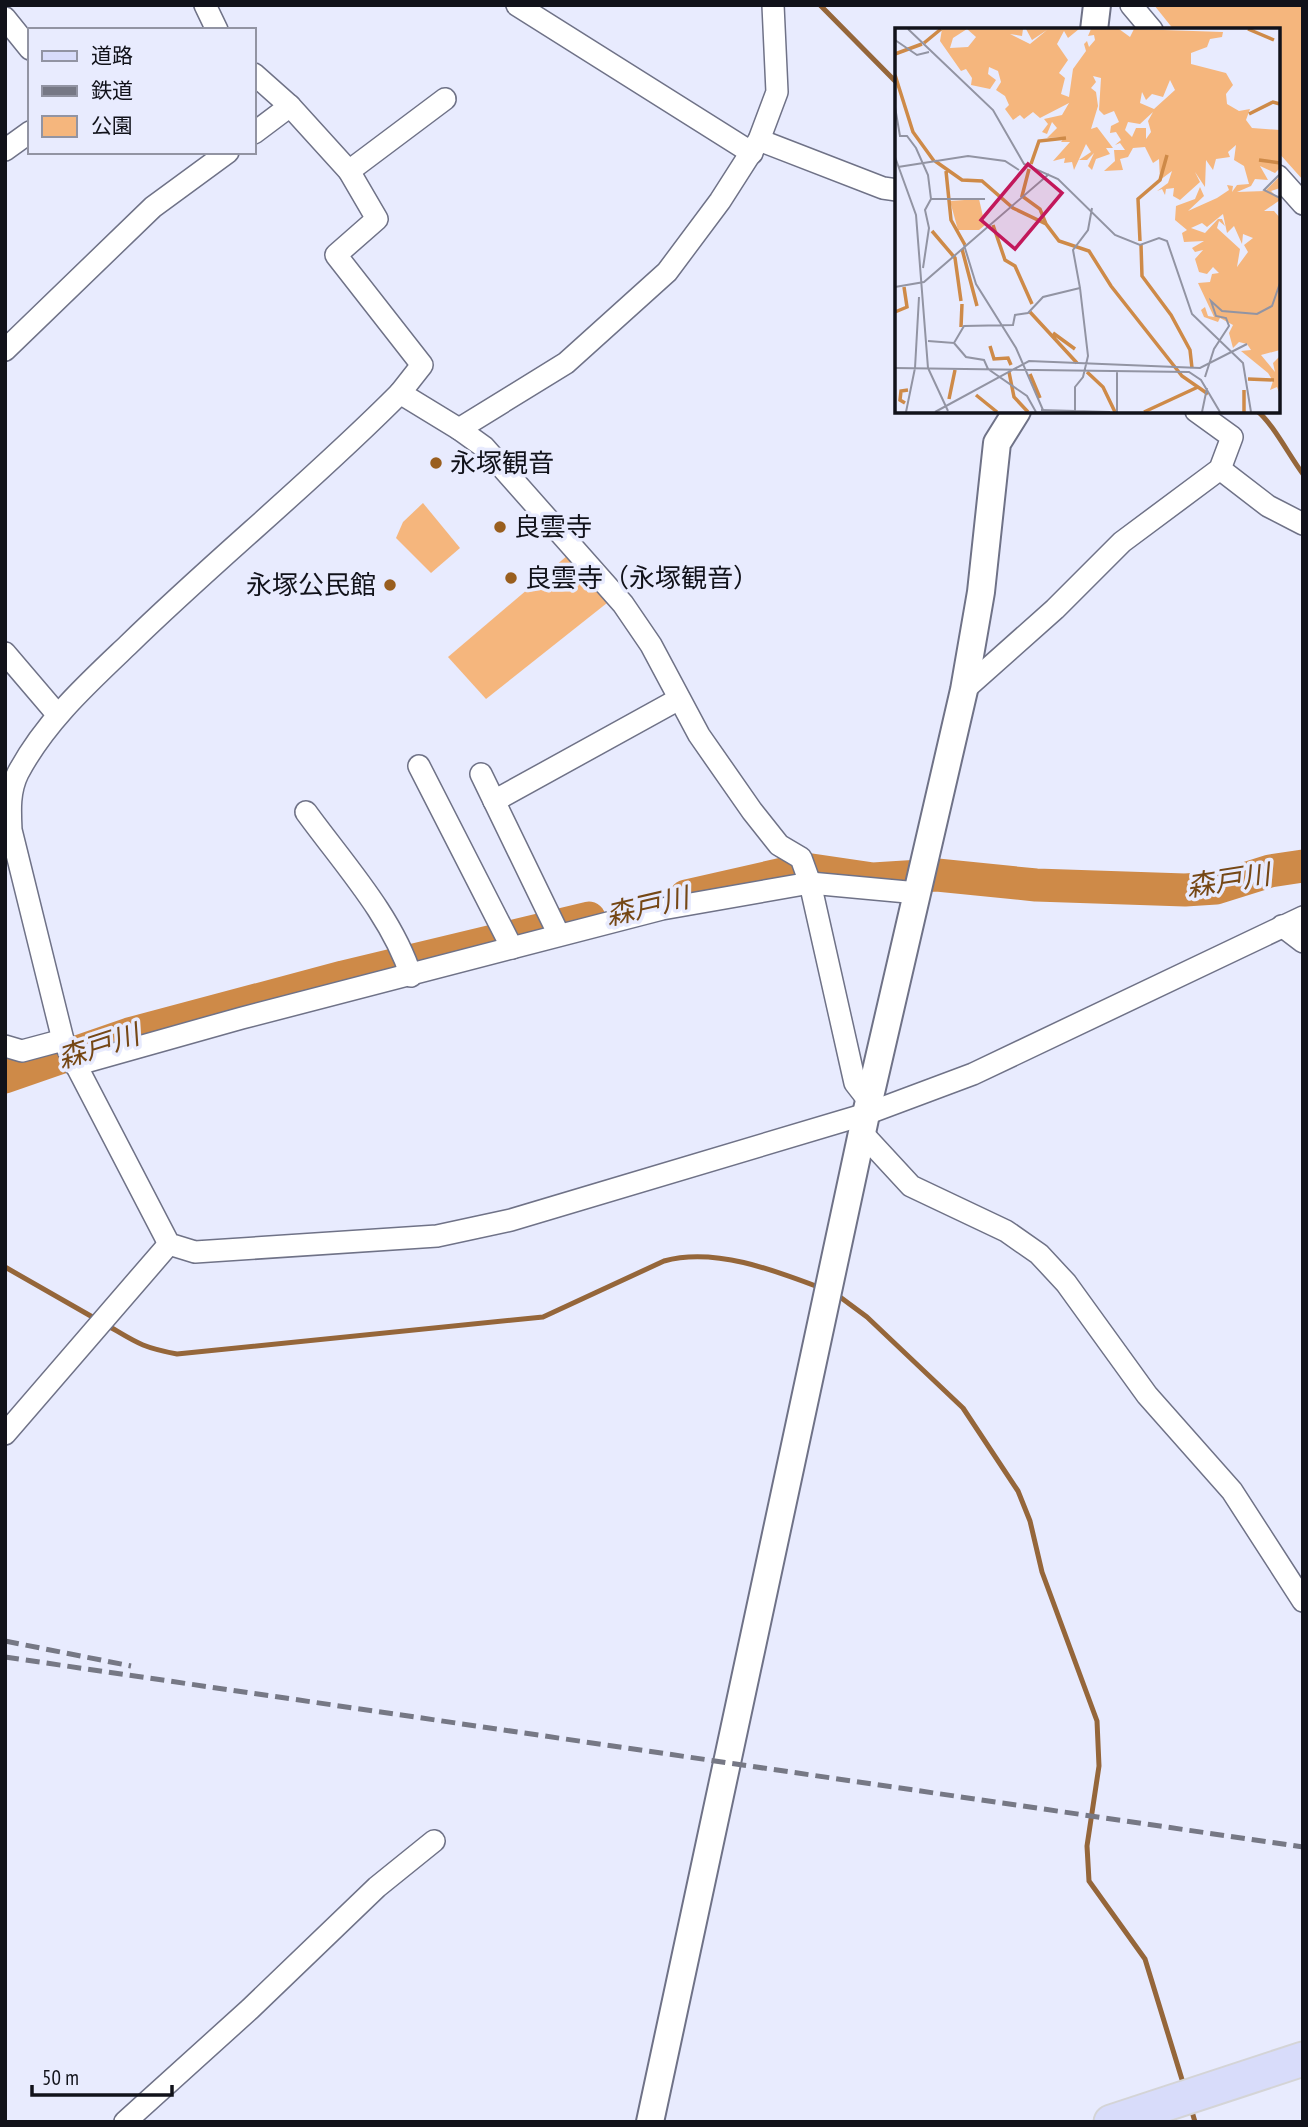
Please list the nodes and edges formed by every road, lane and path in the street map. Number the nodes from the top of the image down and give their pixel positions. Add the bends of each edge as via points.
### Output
1 (517, 5) edge
2 (774, 5) edge
3 (1097, 5) edge
4 (1131, 5) edge
5 (5, 18) edge
6 (1094, 28) edge
7 (1150, 28) edge
8 (28, 47) edge
9 (256, 76) edge
10 (445, 99) dead end
11 (290, 106) junction
12 (256, 132) edge
13 (28, 133) edge
14 (756, 147) junction
15 (5, 150) edge
16 (225, 154) edge
17 (349, 171) junction
18 (1280, 178) edge
19 (895, 190) edge
20 (1303, 204) edge
21 (5, 350) edge
22 (400, 393) junction
23 (1016, 413) edge
24 (1199, 413) edge
25 (459, 429) junction
26 (1220, 468) junction
27 (1303, 524) edge
28 (5, 653) edge
29 (964, 690) junction
30 (679, 699) junction
31 (57, 714) junction
32 (419, 766) dead end
33 (481, 774) dead end
34 (8, 796) edge
35 (494, 801) junction
36 (306, 812) dead end
37 (806, 873) junction
38 (919, 892) junction
39 (1303, 916) edge
40 (1282, 926) junction
41 (559, 935) junction
42 (1303, 942) edge
43 (512, 948) junction
44 (411, 976) junction
45 (63, 1040) junction
46 (5, 1046) edge
47 (75, 1065) junction
48 (866, 1116) junction
49 (169, 1244) junction
50 (5, 1434) edge
51 (1303, 1601) edge
52 (434, 1841) dead end
53 (1303, 2059) edge
54 (125, 2122) edge
55 (650, 2122) edge
56 (1111, 2122) edge

1 - 14 street
2 - 14 street via 778,85
3 - 6 street
4 - 7 street
5 - 8 street
9 - 11 street
10 - 17 street
11 - 12 street
11 - 17 street
13 - 15 street
14 - 19 street
14 - 25 street via 667,272 566,363
16 - 21 street via 153,207
17 - 22 street via 377,219 337,255 422,365
18 - 20 street
22 - 25 street
22 - 31 street
23 - 29 street via 997,443 981,592
24 - 26 street via 1232,437
25 - 30 street via 484,447 622,604 651,645
26 - 27 street via 1268,506
26 - 29 street via 1122,542
28 - 31 street
29 - 38 street
30 - 35 street
30 - 37 street via 752,811 779,845 801,858
31 - 34 street
32 - 43 street
33 - 35 street
34 - 45 street via 17,860
35 - 41 street
36 - 44 street via 404,953
37 - 38 street
37 - 41 street
37 - 48 street
38 - 48 street
39 - 40 street
40 - 42 street
40 - 48 street via 973,1074
41 - 43 street
43 - 44 street
44 - 47 street
45 - 46 street via 22,1051
45 - 47 street
47 - 49 street
48 - 49 street via 511,1220 437,1237 195,1252
48 - 51 street via 911,1186 1006,1231 1039,1254 1066,1283 1147,1395 1232,1491
48 - 55 street
49 - 50 street
52 - 54 street via 377,1886
53 - 56 main road

